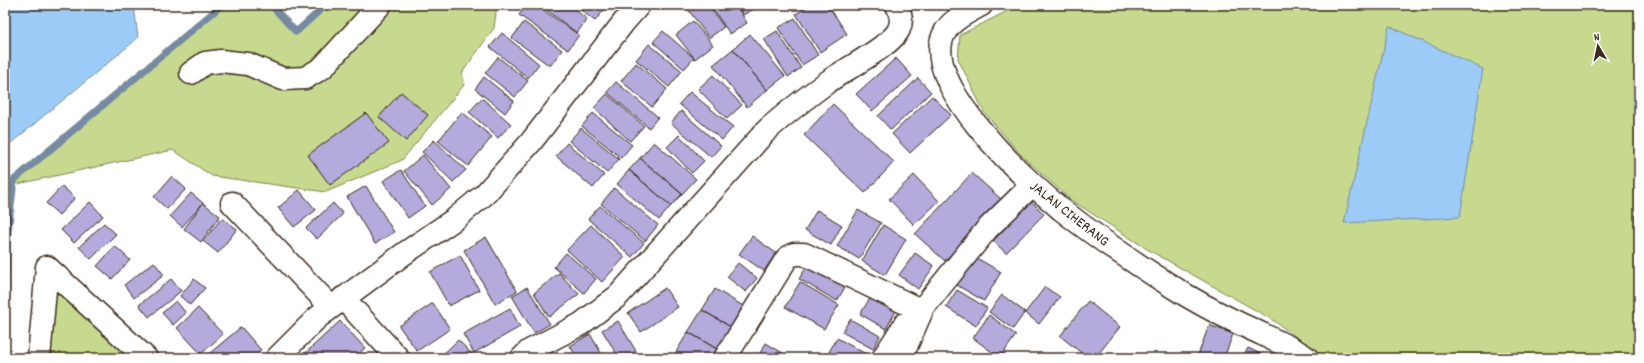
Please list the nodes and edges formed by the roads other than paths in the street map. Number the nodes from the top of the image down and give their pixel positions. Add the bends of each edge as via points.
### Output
1 (380, 5) edge
2 (639, 5) edge
3 (897, 5) edge
4 (981, 5) edge
5 (191, 73) dead end
6 (1032, 185) junction
7 (232, 203) dead end
8 (337, 302) junction
9 (919, 308) junction
10 (39, 358) edge
11 (146, 358) edge
12 (277, 358) edge
13 (398, 358) edge
14 (522, 358) edge
15 (725, 358) edge
16 (883, 358) edge
17 (901, 358) edge
18 (1308, 358) edge

1 - 5 street via 322,68 305,78 283,79 248,64 221,61 205,63
2 - 8 street via 531,142 485,194 455,219
3 - 14 street via 902,18 899,29 890,41 829,81 766,131 618,296 581,324
4 - 6 street, JALAN CIHERANG via 950,24 944,32 940,53 945,78 969,115
6 - 9 street via 987,229
6 - 18 street, JALAN CIHERANG via 1105,242 1183,293
7 - 8 street
8 - 12 street
8 - 13 street
9 - 15 street via 804,254 794,254 788,258
9 - 16 street
9 - 17 street
10 - 11 street via 47,267

